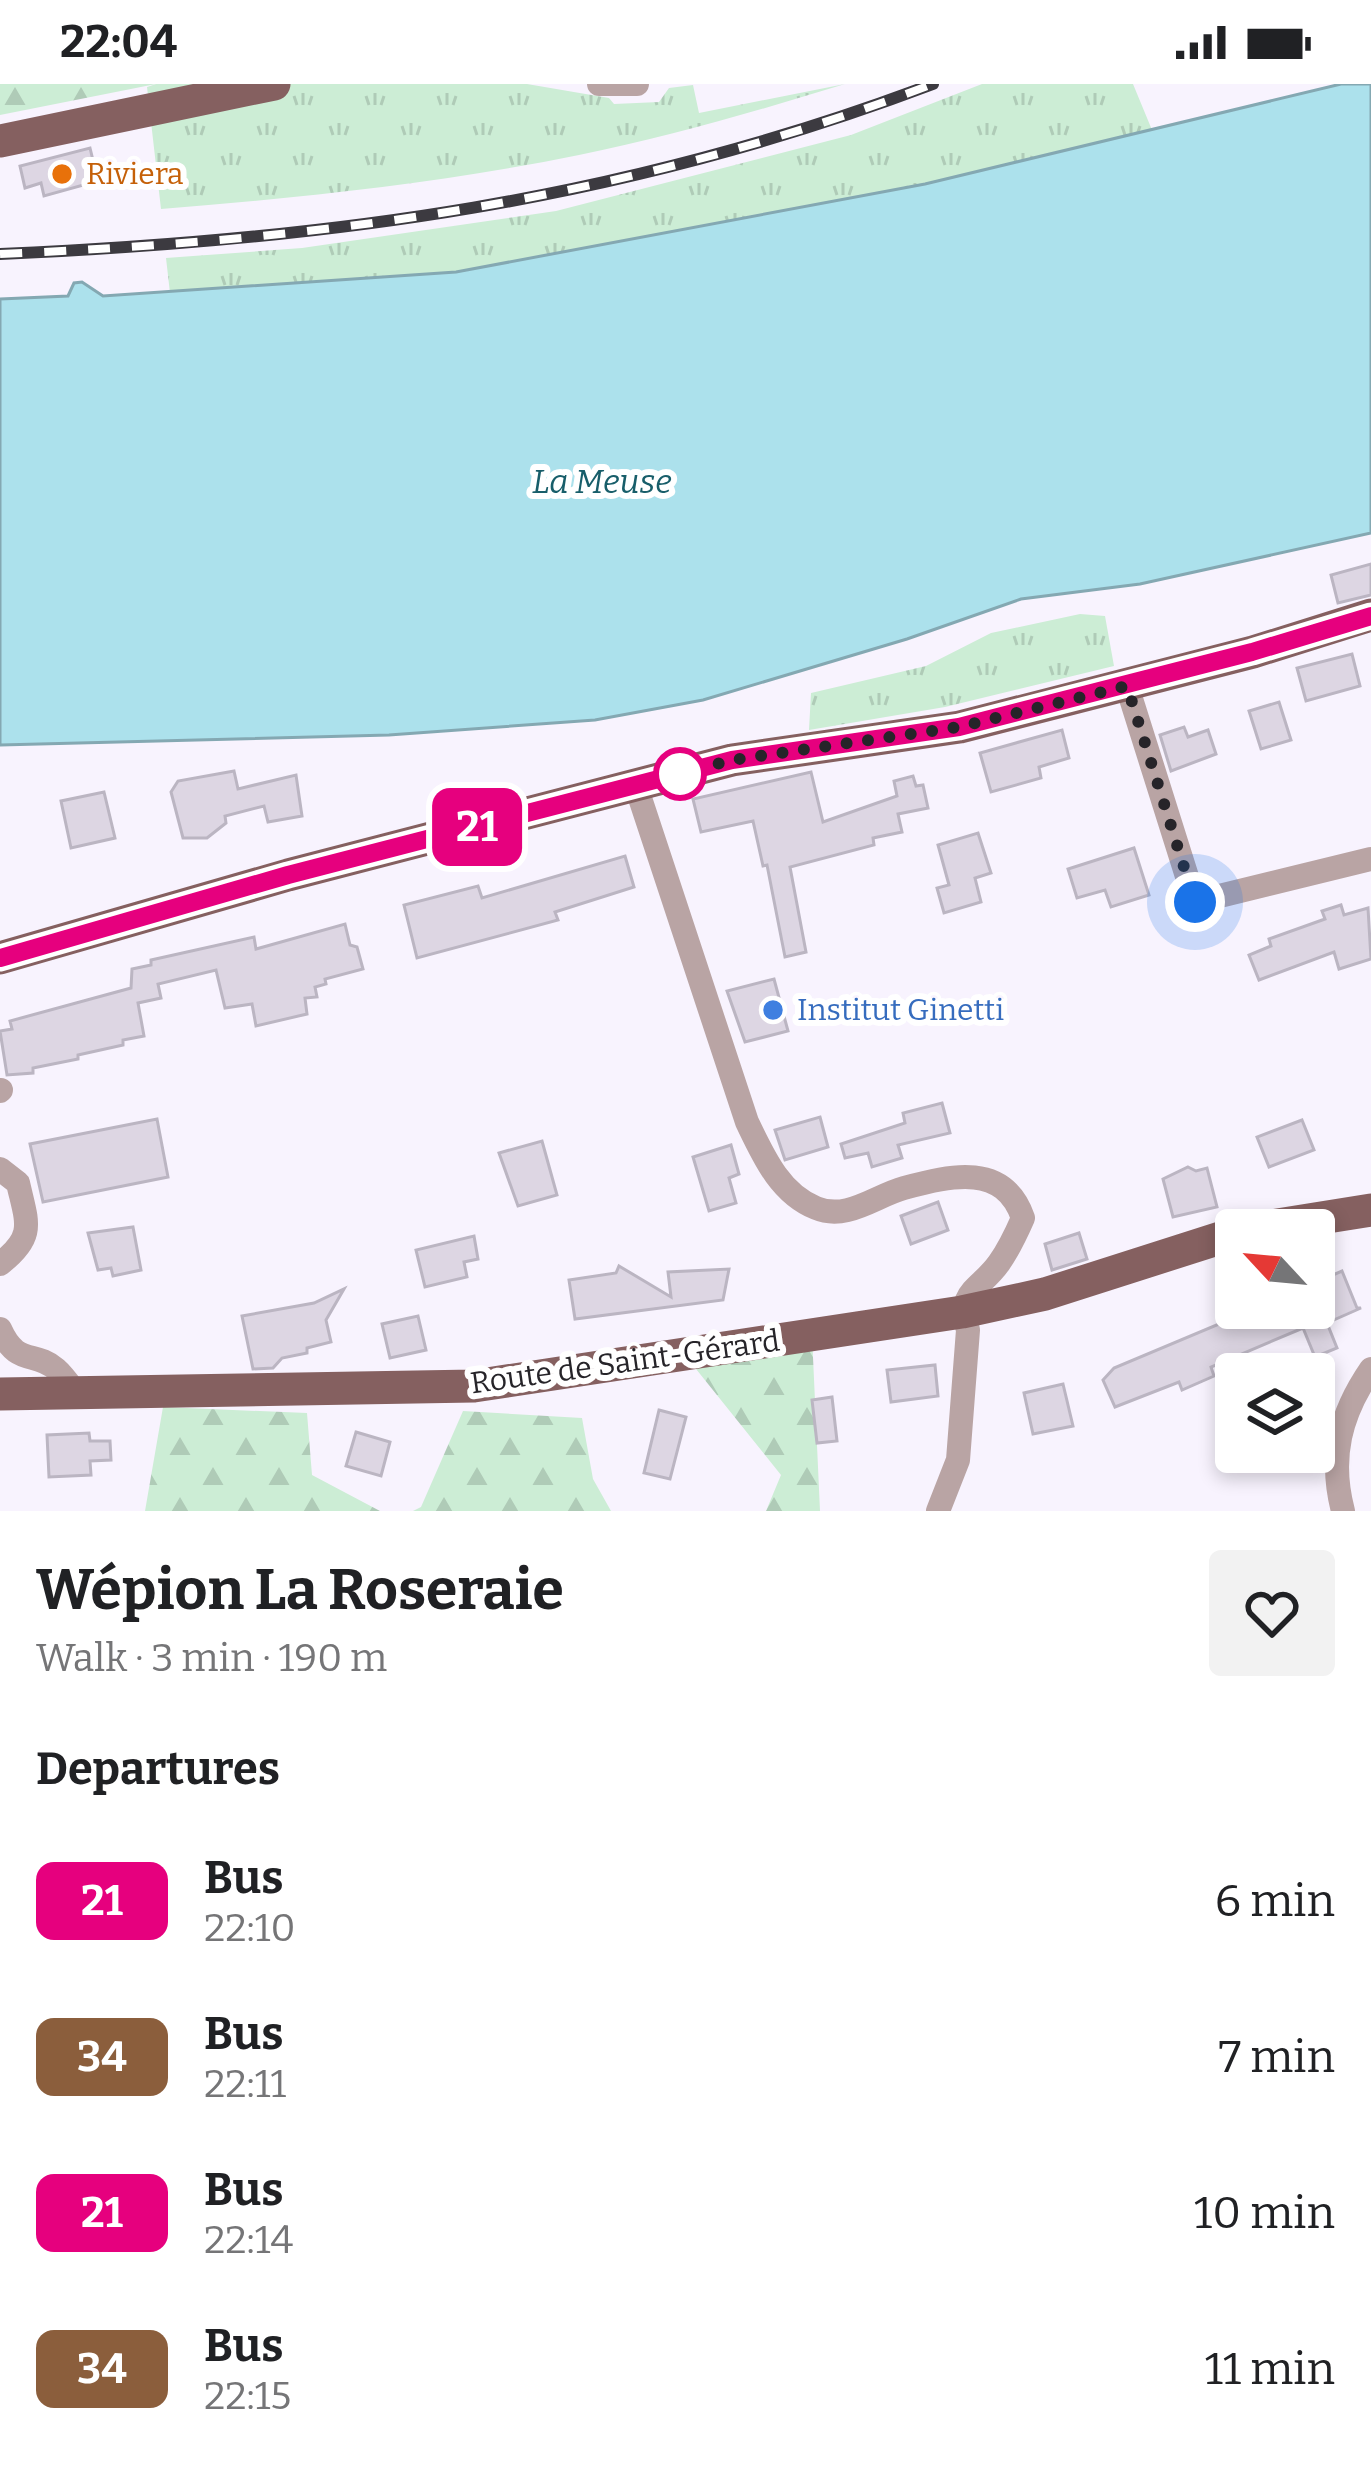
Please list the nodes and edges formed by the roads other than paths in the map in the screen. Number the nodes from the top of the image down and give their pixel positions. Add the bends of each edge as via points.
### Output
1 (274, 84) edge
2 (599, 84) edge
3 (637, 84) edge
4 (0, 141) edge
5 (1371, 616) edge
6 (1127, 686) junction
7 (636, 786) junction
8 (1371, 859) edge
9 (0, 958) edge
10 (0, 1169) edge
11 (1371, 1210) edge
12 (1335, 1216) edge
13 (1215, 1240) edge
14 (0, 1264) edge
15 (962, 1312) junction
16 (0, 1329) edge
17 (1371, 1369) edge
18 (76, 1393) junction
19 (0, 1394) edge
20 (938, 1511) edge
21 (1343, 1511) edge

1 - 4 main road
2 - 3 street
5 - 6 main road
6 - 7 main road via 959,727 732,760
6 - 8 street via 1195,902
7 - 9 main road
7 - 15 street via 747,1122 771,1172 814,1208 838,1214 903,1188 967,1178 994,1179 1016,1197 1023,1218
10 - 14 street via 18,1183 28,1224 22,1245
11 - 12 main road
13 - 15 main road, Route de Saint-Gérard
15 - 18 main road, Route de Saint-Gérard via 474,1386
15 - 20 street via 968,1330 958,1460
16 - 18 street via 23,1358 52,1365
17 - 21 street via 1340,1426
18 - 19 main road, Route de Saint-Gérard

